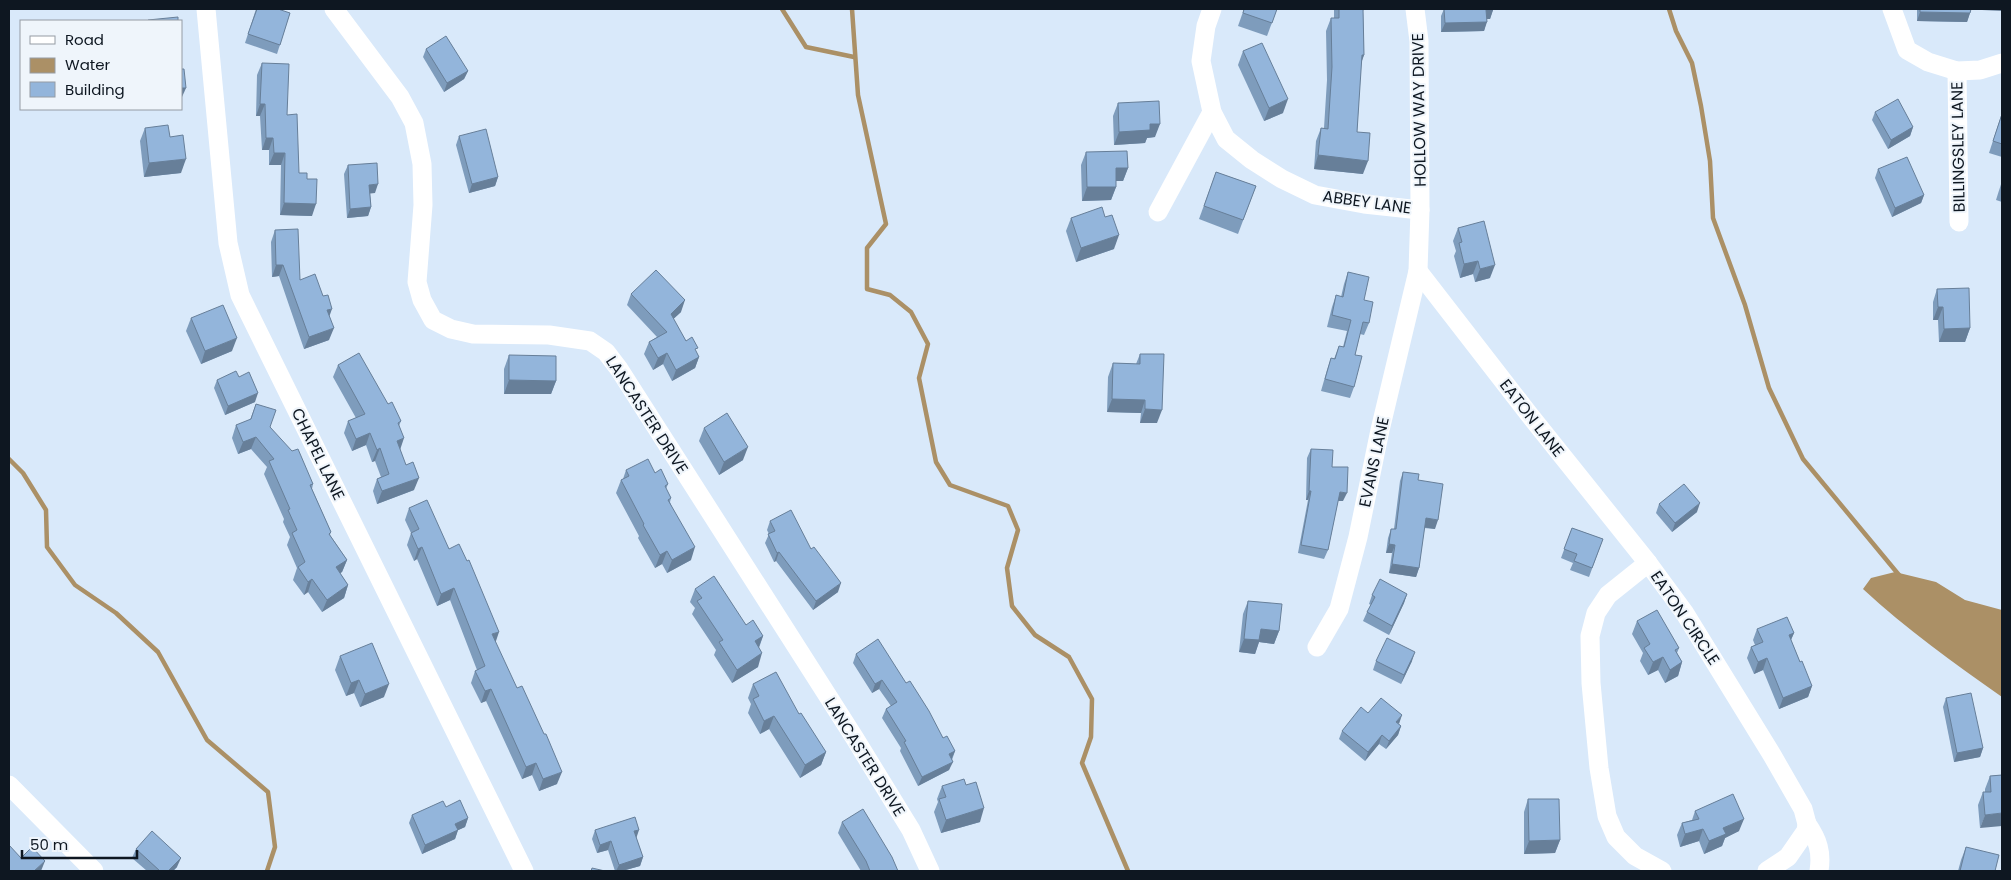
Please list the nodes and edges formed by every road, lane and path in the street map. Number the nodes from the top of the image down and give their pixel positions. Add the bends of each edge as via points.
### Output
1 (206, 9) edge
2 (334, 9) edge
3 (1212, 9) edge
4 (1415, 9) edge
5 (1892, 9) edge
6 (2002, 63) edge
7 (1957, 71) junction
8 (1212, 112) junction
9 (1420, 210) junction
10 (1158, 212) dead end
11 (1959, 222) dead end
12 (1418, 271) junction
13 (1648, 563) junction
14 (1318, 648) dead end
15 (9, 785) edge
16 (1807, 824) junction
17 (94, 871) edge
18 (524, 871) edge
19 (930, 871) edge
20 (1662, 871) edge
21 (1767, 871) edge
22 (1819, 871) edge

1 - 18 street, CHAPEL LANE via 228,243 240,295
2 - 19 street, LANCASTER DRIVE via 400,97 414,123 422,164 423,205 417,282 433,320 450,329 473,334 570,337 590,341 606,352 854,737 911,830
3 - 8 street, ABBEY LANE via 1200,60
4 - 9 street, HOLLOW WAY DRIVE via 1419,41
5 - 7 street via 1907,50 1928,62
6 - 7 street via 1980,70
7 - 11 street, BILLINGSLEY LANE
8 - 9 street, ABBEY LANE via 1226,139 1252,160 1315,195
8 - 10 street
9 - 12 street, HOLLOW WAY DRIVE
12 - 13 street, EATON LANE
12 - 14 street, EVANS LANE via 1339,608
13 - 16 street, EATON CIRCLE via 1684,612 1767,746 1803,809
13 - 20 street, EATON CIRCLE via 1608,596 1596,613 1590,636 1591,683 1606,816 1616,837 1636,856
15 - 17 street
16 - 21 street via 1806,831 1788,857
16 - 22 street, EATON CIRCLE via 1820,851

